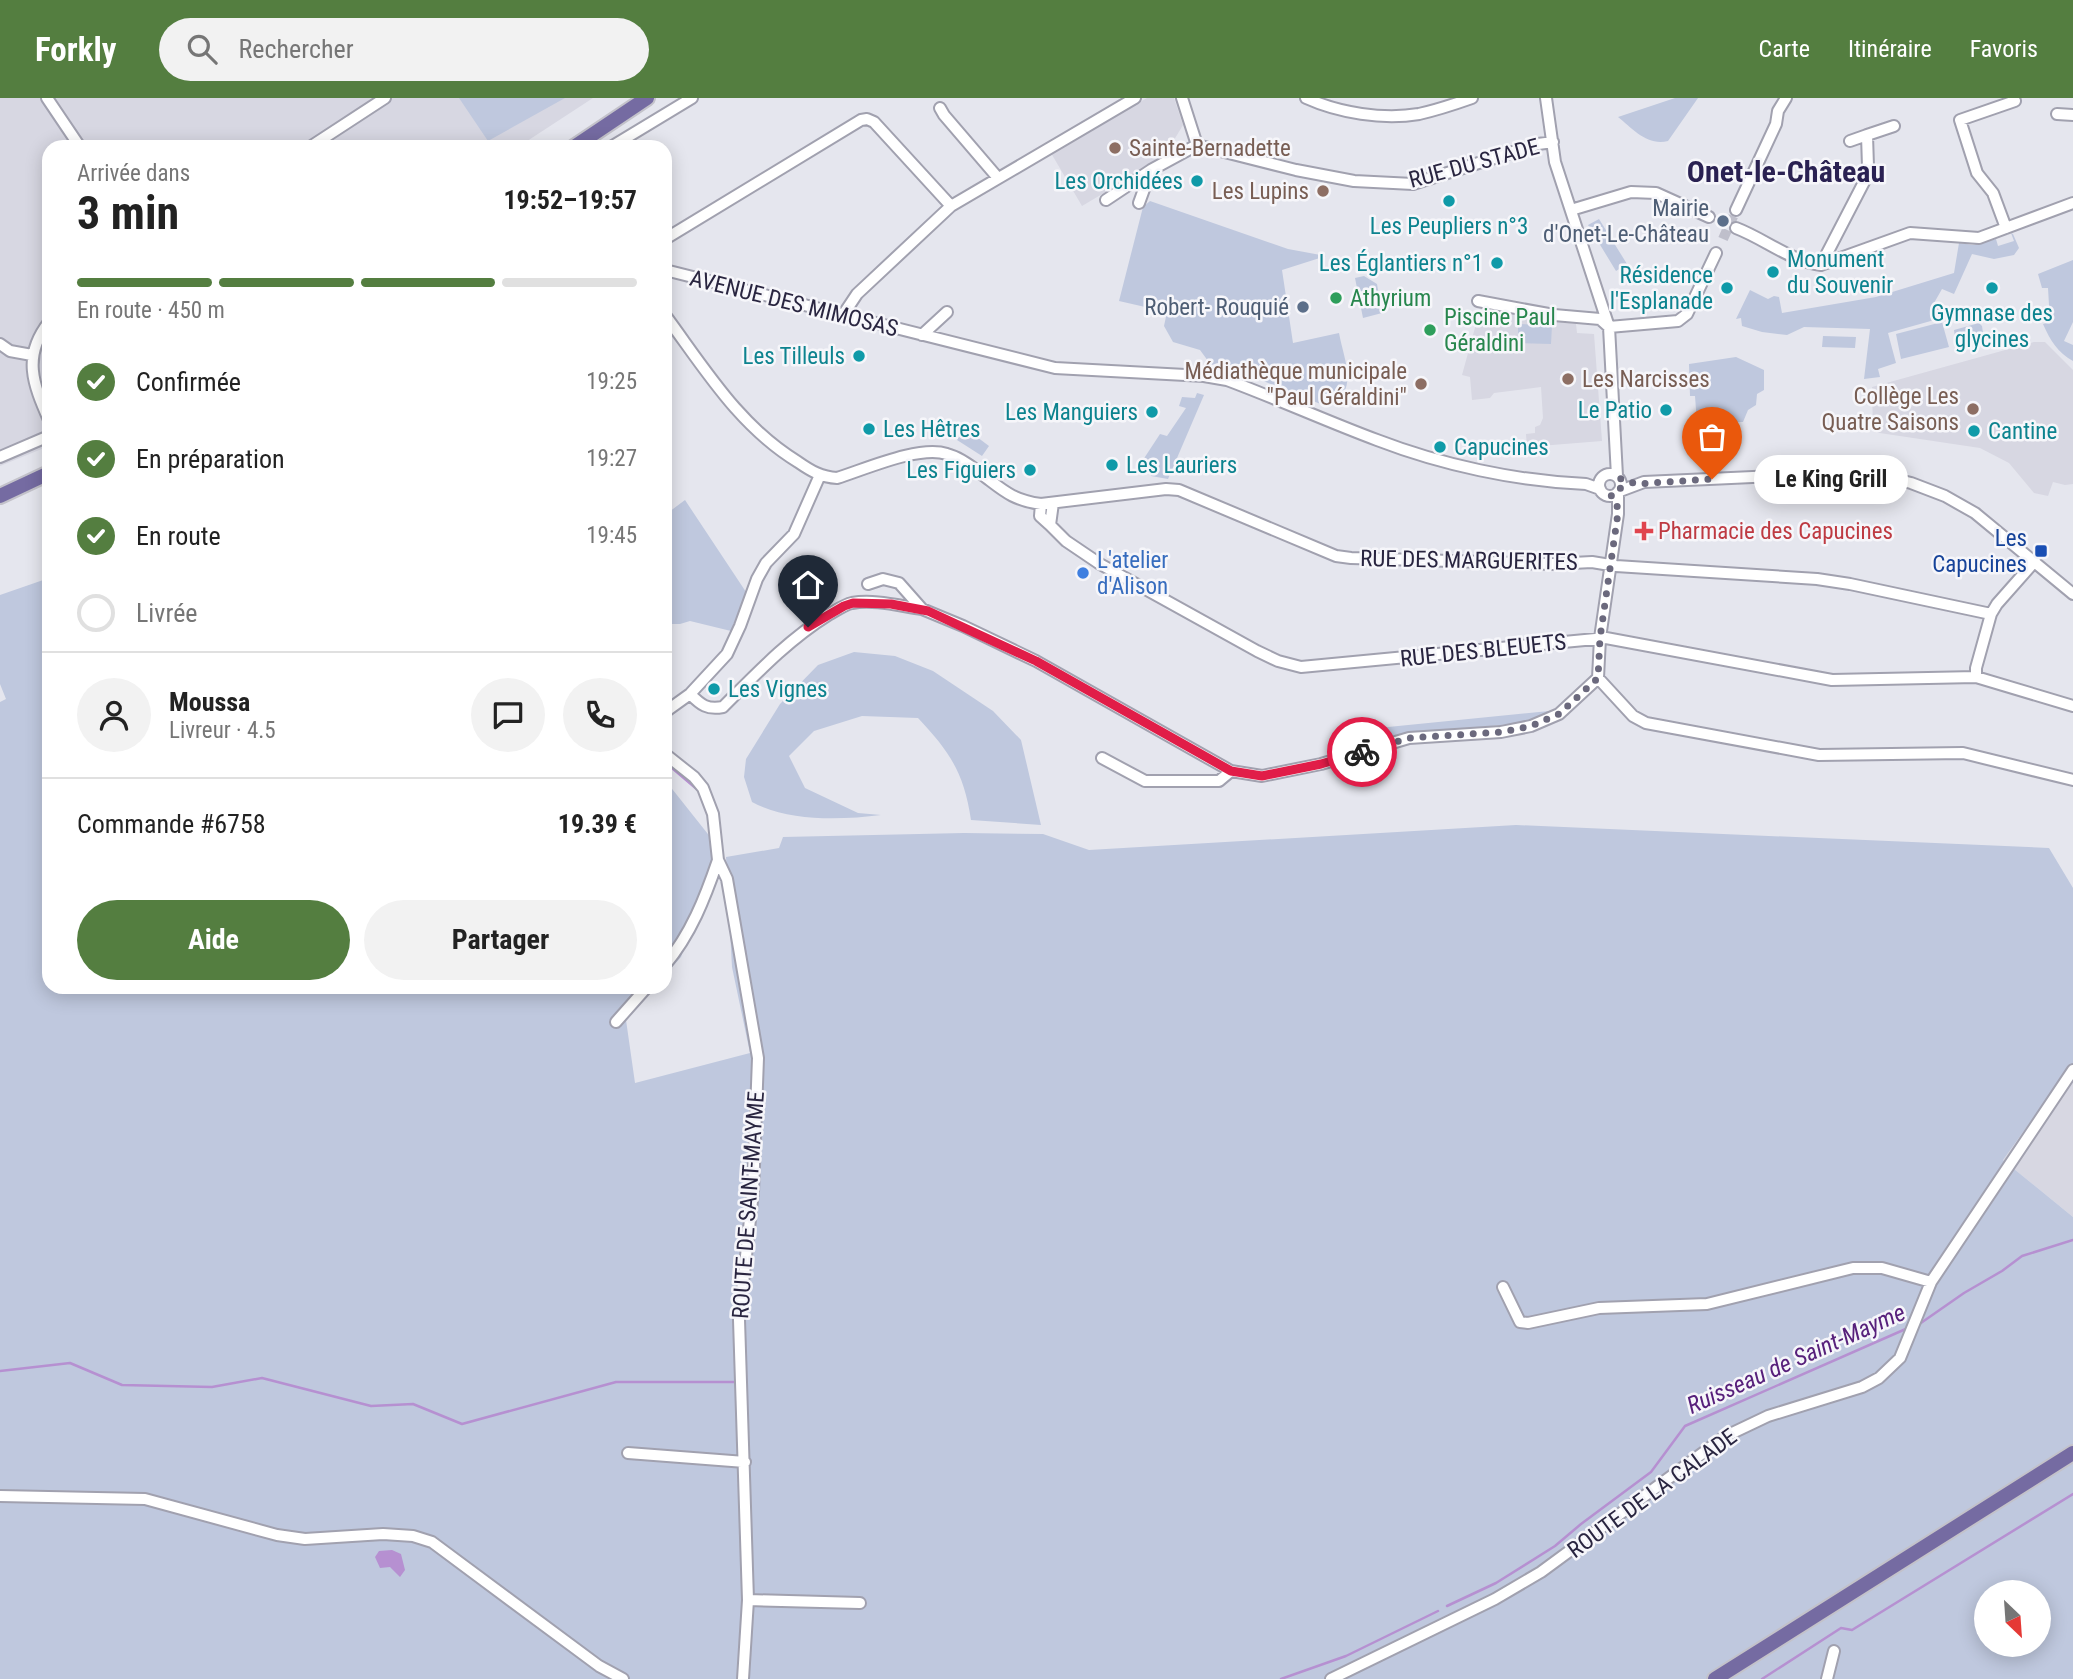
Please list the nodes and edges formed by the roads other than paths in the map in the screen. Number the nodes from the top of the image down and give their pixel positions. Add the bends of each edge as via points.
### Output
1 (47, 98) edge
2 (385, 98) edge
3 (647, 98) edge
4 (660, 98) edge
5 (692, 98) edge
6 (1135, 98) edge
7 (1182, 98) edge
8 (1306, 98) edge
9 (1472, 98) edge
10 (1546, 98) edge
11 (1786, 98) edge
12 (2015, 101) dead end
13 (940, 108) dead end
14 (56, 113) junction
15 (2057, 114) dead end
16 (2073, 115) edge
17 (1895, 126) dead end
18 (1867, 135) junction
19 (592, 136) junction
20 (68, 140) edge
21 (76, 140) edge
22 (321, 140) edge
23 (585, 140) edge
24 (623, 140) edge
25 (1850, 141) dead end
26 (1553, 142) junction
27 (1197, 145) junction
28 (1151, 170) junction
29 (998, 178) junction
30 (1105, 200) dead end
31 (1139, 203) dead end
32 (2073, 203) edge
33 (951, 206) junction
34 (1571, 210) junction
35 (1736, 210) tunnel mouth
36 (1709, 217) dead end
37 (1736, 228) dead end
38 (2006, 228) junction
39 (672, 235) edge
40 (1716, 253) tunnel mouth
41 (1821, 265) junction
42 (672, 272) edge
43 (1478, 301) dead end
44 (947, 312) dead end
45 (844, 315) junction
46 (672, 325) edge
47 (1609, 327) junction
48 (42, 333) edge
49 (922, 335) junction
50 (0, 344) edge
51 (32, 355) junction
52 (42, 400) edge
53 (42, 439) edge
54 (0, 457) edge
55 (820, 475) junction
56 (1609, 479) junction
57 (42, 480) edge
58 (1636, 484) junction
59 (1616, 493) junction
60 (0, 500) edge
61 (1053, 503) junction
62 (1041, 504) junction
63 (1050, 525) junction
64 (2035, 561) junction
65 (1611, 565) junction
66 (869, 584) dead end
67 (2073, 594) edge
68 (922, 609) junction
69 (1991, 614) junction
70 (1600, 638) junction
71 (1976, 677) junction
72 (1598, 678) junction
73 (690, 694) junction
74 (2073, 706) edge
75 (672, 707) edge
76 (1102, 758) dead end
77 (672, 760) edge
78 (1231, 771) junction
79 (2073, 780) edge
80 (718, 860) junction
81 (672, 957) edge
82 (641, 994) edge
83 (616, 1022) dead end
84 (2073, 1070) edge
85 (1931, 1282) junction
86 (1503, 1287) dead end
87 (628, 1453) dead end
88 (2073, 1453) edge
89 (745, 1462) junction
90 (0, 1496) edge
91 (748, 1600) junction
92 (860, 1603) dead end
93 (1834, 1651) dead end
94 (623, 1679) edge
95 (743, 1679) edge
96 (1331, 1679) edge
97 (1715, 1679) edge
98 (1827, 1679) edge

1 - 14 street
2 - 22 street
3 - 19 main road
4 - 19 main road
5 - 24 street
6 - 29 street
7 - 27 street
8 - 9 street via 1326,107 1381,115 1416,114
10 - 26 street
11 - 35 street
12 - 38 street via 1960,120 1977,173 1993,193
13 - 29 street
14 - 20 street
14 - 21 street
15 - 16 street
17 - 18 street
18 - 25 street
18 - 41 street via 1864,182
19 - 23 main road
26 - 27 street, RUE DU STADE via 1413,184 1354,181
26 - 34 street
27 - 28 street
28 - 30 street
28 - 31 street
29 - 33 street
32 - 38 street
33 - 39 street via 867,119
33 - 45 street via 849,302
34 - 36 street via 1631,192 1656,193
34 - 47 street
37 - 41 street via 1795,258
38 - 41 street via 1979,238 1910,233
40 - 47 street via 1688,314 1678,321
42 - 45 street, AVENUE DES MIMOSAS
43 - 47 street via 1600,319
44 - 49 street
45 - 49 street, AVENUE DES MIMOSAS
46 - 55 street via 752,428
47 - 56 street via 1616,445
48 - 51 street
49 - 56 street, AVENUE DES MIMOSAS via 1055,368 1227,380 1429,457 1503,474 1586,484
50 - 51 street
51 - 52 street via 32,372
53 - 54 street
55 - 62 street via 837,478 932,451 967,463 1006,494
55 - 73 street via 794,534 757,579 727,654
56 - 58 street
56 - 59 street via 1621,484
56 - 59 street via 1604,494
57 - 60 main road
58 - 59 street
58 - 64 street via 1838,474 1886,477 1924,487 1958,503
59 - 65 street
61 - 62 street, RUE DES MARGUERITES
61 - 63 street
61 - 65 street, RUE DES MARGUERITES via 1179,490 1351,558
62 - 63 street, RUE DES BLEUETS via 1040,516
63 - 70 street, RUE DES BLEUETS via 1101,564 1258,651 1301,667
64 - 67 street
64 - 69 street
65 - 69 street, RUE DES MARGUERITES via 1817,579
65 - 70 street
66 - 68 street via 883,579 899,583
68 - 73 street via 891,604 844,606 808,627 723,707 703,707
68 - 78 street via 1036,661
69 - 71 street
70 - 71 street, RUE DES BLEUETS via 1832,680
70 - 72 street
71 - 74 street, RUE DES BLEUETS
72 - 78 street via 1559,714 1531,726 1409,738 1262,776
72 - 79 street via 1633,716 1646,723 1819,755 1964,753
73 - 75 street
76 - 78 street via 1145,781 1219,781
77 - 80 street, ROUTE DE SAINT-MAYME via 703,788 713,814
80 - 81 street via 704,902
80 - 89 street, ROUTE DE SAINT-MAYME via 727,879 758,1058 753,1192 739,1320
82 - 83 street
84 - 85 street, ROUTE DE LA CALADE
85 - 86 street via 1882,1268 1853,1268 1707,1304 1599,1308 1528,1323 1516,1317
85 - 96 street, ROUTE DE LA CALADE via 1900,1358 1879,1378 1768,1416 1726,1436 1541,1572
87 - 89 street
88 - 97 main road
89 - 91 street, ROUTE DE SAINT-MAYME
90 - 94 street via 145,1499 305,1539 413,1536 432,1542
91 - 92 street
91 - 95 street, ROUTE DE SAINT-MAYME
93 - 98 street

